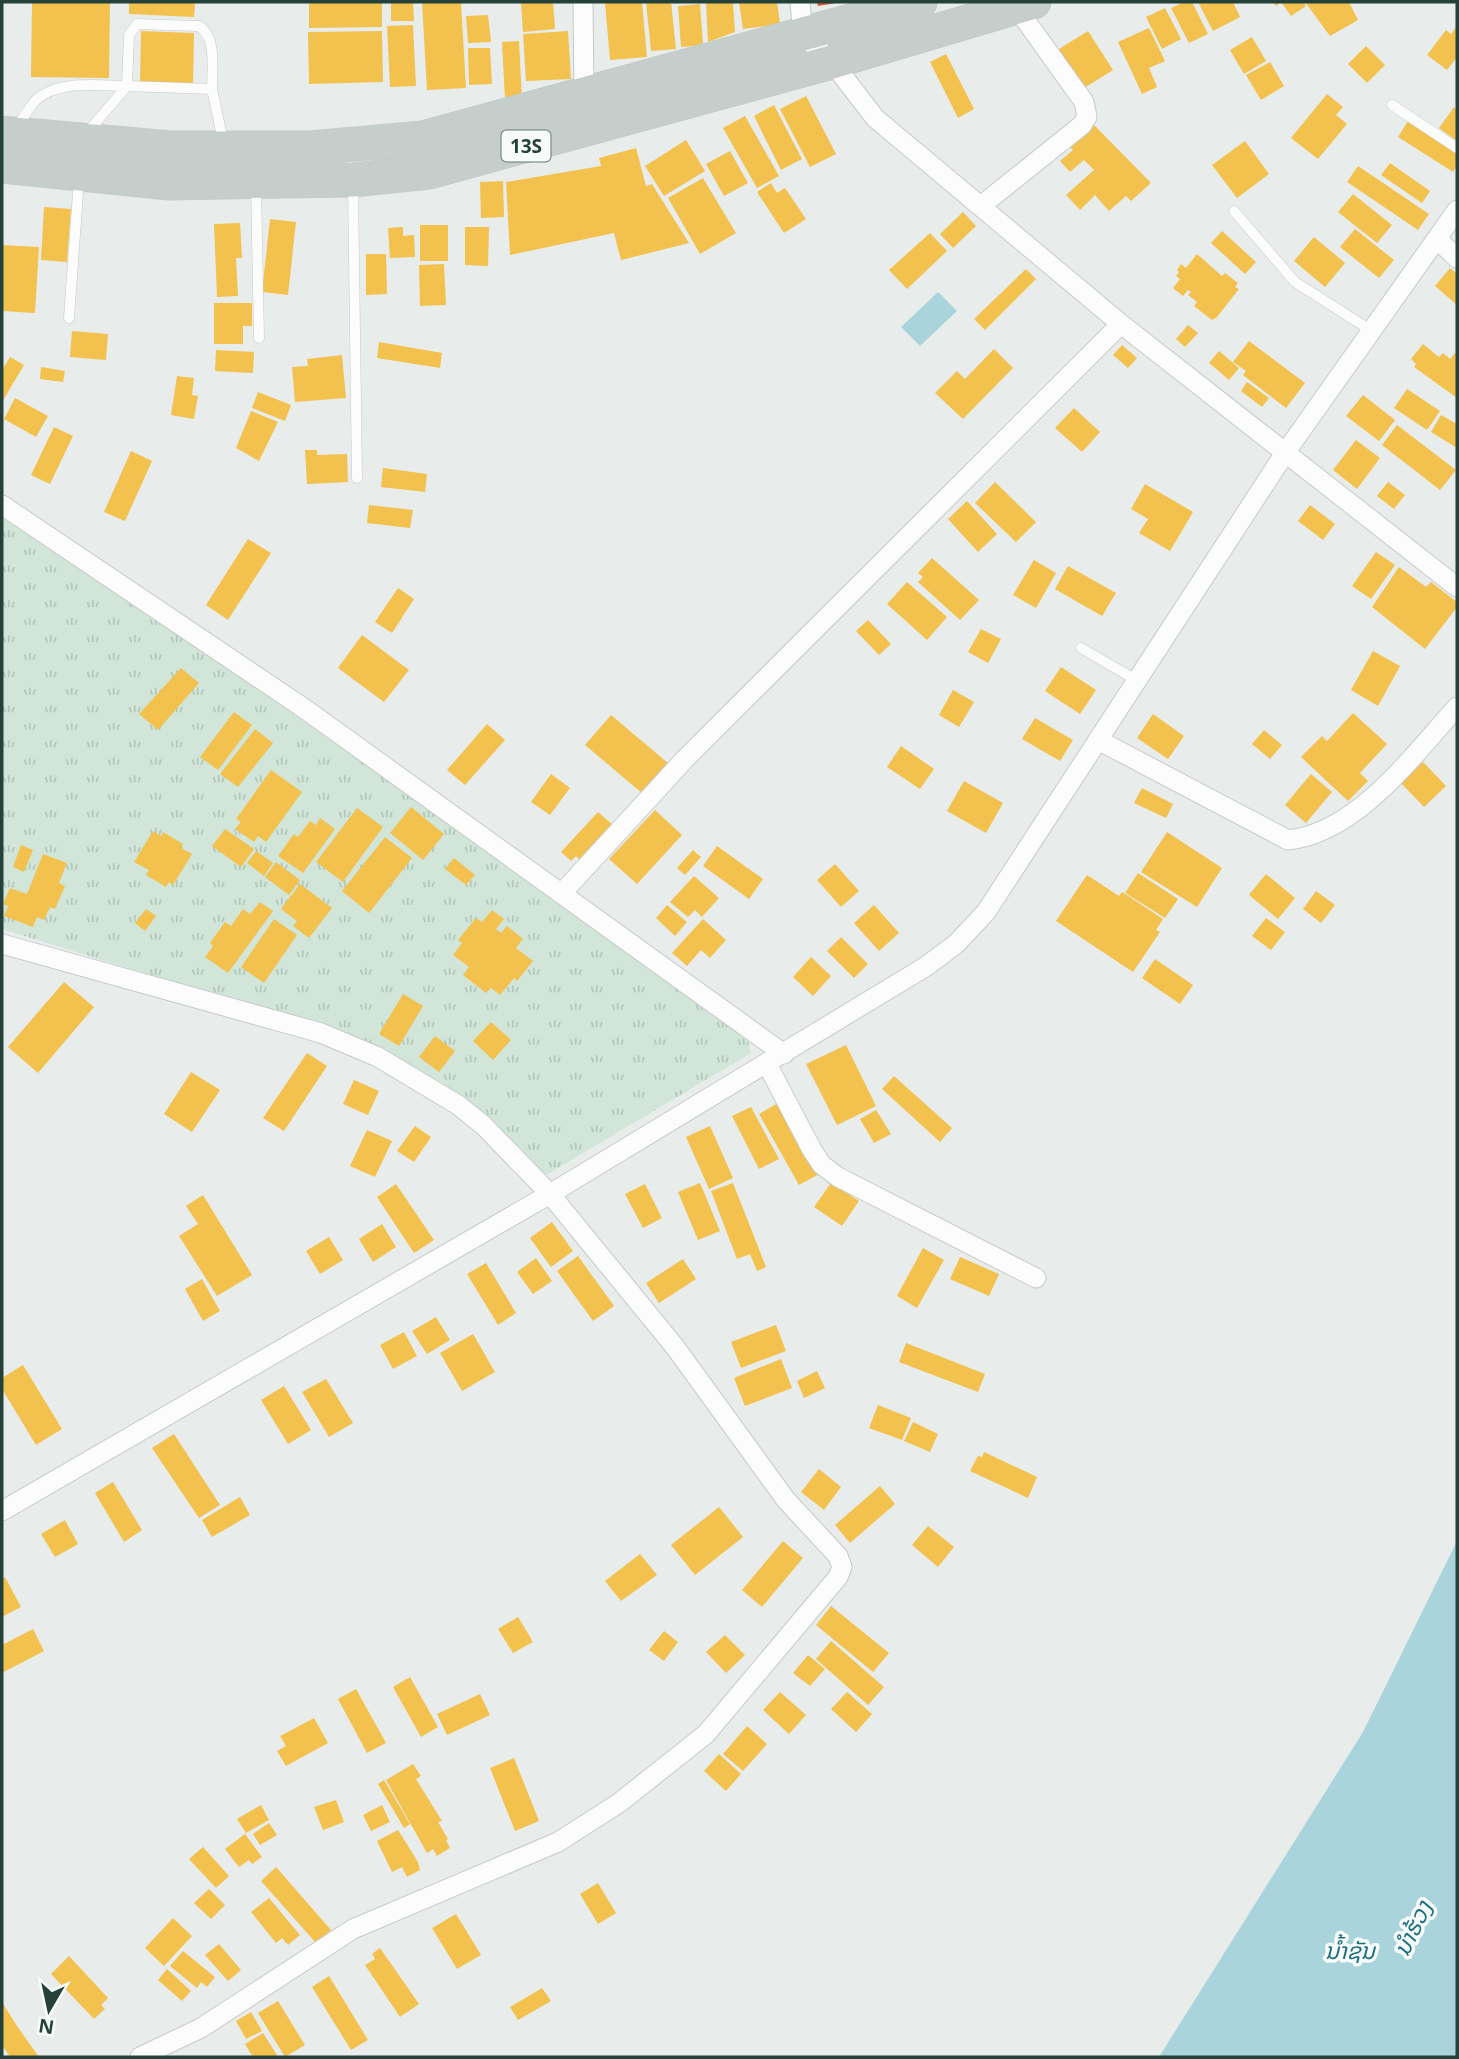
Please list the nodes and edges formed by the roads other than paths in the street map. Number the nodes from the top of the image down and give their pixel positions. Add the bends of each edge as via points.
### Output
1 (583, 2) edge
2 (800, 2) edge
3 (920, 2) edge
4 (1025, 4) edge
5 (803, 35) junction
6 (832, 62) junction
7 (127, 86) junction
8 (212, 89) junction
9 (584, 94) junction
10 (1392, 105) dead end
11 (7, 133) edge
12 (81, 140) junction
13 (224, 148) junction
14 (1457, 148) edge
15 (2, 166) edge
16 (79, 175) junction
17 (353, 180) junction
18 (256, 181) junction
19 (982, 205) junction
20 (1234, 211) dead end
21 (1457, 211) edge
22 (1437, 239) junction
23 (1457, 258) edge
24 (69, 318) dead end
25 (1121, 324) junction
26 (1372, 331) junction
27 (259, 338) dead end
28 (1285, 453) junction
29 (357, 478) dead end
30 (2, 505) edge
31 (1457, 587) edge
32 (1081, 648) dead end
33 (1138, 681) junction
34 (1457, 707) edge
35 (1100, 741) junction
36 (562, 893) junction
37 (2, 944) edge
38 (784, 1054) junction
39 (767, 1064) junction
40 (550, 1194) junction
41 (1036, 1278) dead end
42 (2, 1511) edge
43 (140, 2057) edge

1 - 9 street
2 - 5 street
3 - 5 highway, 13S
4 - 6 highway, 13S
4 - 19 street via 1084,102 1087,117
5 - 6 street
5 - 9 highway, 13S
6 - 17 highway, 13S via 429,172
6 - 19 street via 875,118
7 - 8 lane
7 - 8 lane via 132,27 199,26 210,40
7 - 11 lane via 67,87 51,92 37,100
7 - 12 lane
8 - 13 lane
9 - 13 highway, 13S via 423,138 310,148
10 - 14 lane
11 - 12 highway, 13S
12 - 13 highway, 13S
15 - 16 highway, 13S
16 - 18 highway, 13S via 169,183
16 - 24 lane
17 - 18 highway, 13S
17 - 29 lane
18 - 27 lane
19 - 25 street
20 - 26 lane via 1296,282
21 - 22 street
22 - 23 street
22 - 26 street
25 - 28 street
25 - 36 street via 685,759
26 - 28 street
28 - 31 street
28 - 33 street
30 - 36 street via 305,709
32 - 33 lane
33 - 35 street
34 - 35 street via 1374,797 1310,838 1288,841
35 - 38 street via 986,912 956,944
36 - 38 street
37 - 40 street via 268,1016 378,1057 458,1105
38 - 39 street
39 - 40 street
39 - 41 street via 812,1150 830,1171
40 - 42 street
40 - 43 street via 675,1347 786,1500 838,1556 842,1567 838,1577 706,1734 619,1803 558,1842 353,1929 201,2028

